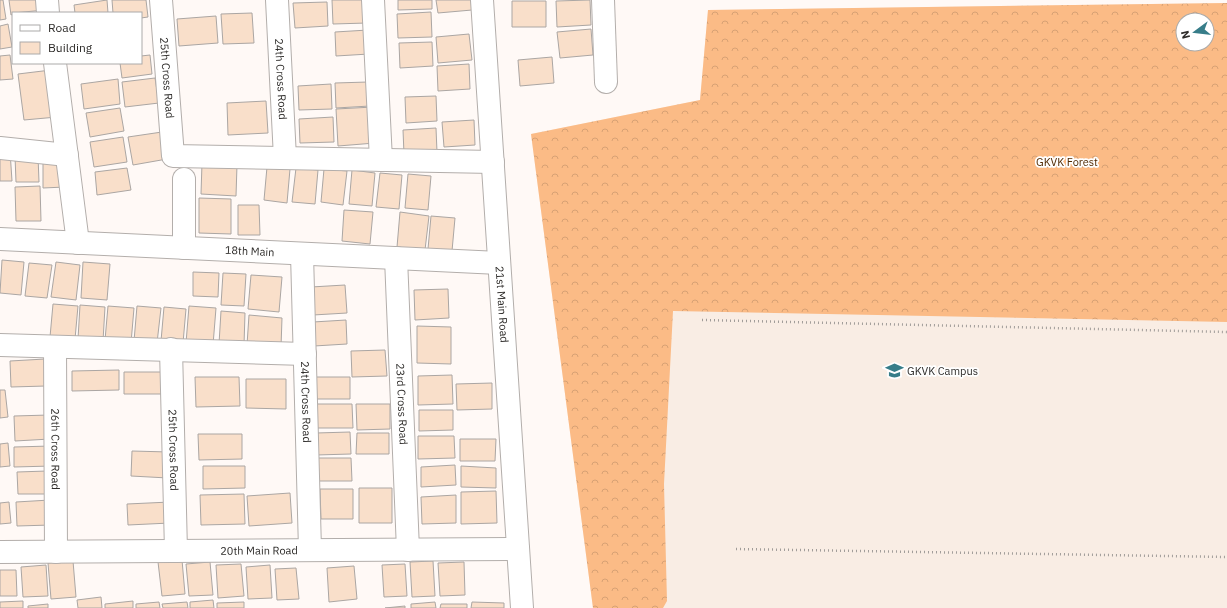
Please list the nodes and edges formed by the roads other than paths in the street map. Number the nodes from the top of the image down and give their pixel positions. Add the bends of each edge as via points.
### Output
1 (47, 0) edge
2 (161, 0) edge
3 (277, 0) edge
4 (373, 0) edge
5 (482, 0) edge
6 (603, 0) edge
7 (48, 12) edge
8 (55, 64) edge
9 (606, 82) dead end
10 (0, 148) edge
11 (66, 155) junction
12 (285, 158) junction
13 (381, 160) junction
14 (493, 162) junction
15 (184, 178) dead end
16 (0, 239) edge
17 (78, 243) junction
18 (184, 248) junction
19 (302, 254) junction
20 (396, 258) junction
21 (499, 263) junction
22 (0, 345) edge
23 (54, 347) junction
24 (172, 349) junction
25 (305, 354) junction
26 (518, 549) junction
27 (310, 550) junction
28 (408, 550) junction
29 (176, 551) junction
30 (0, 552) edge
31 (56, 552) junction
32 (522, 608) edge

1 - 7 street
2 - 12 street, 25th Cross Road via 173,156
3 - 12 street, 24th Cross Road
4 - 13 street
5 - 14 street, 21st Main Road
6 - 9 street
8 - 11 street
10 - 11 street
11 - 17 street
12 - 13 street
13 - 14 street
14 - 21 street, 21st Main Road
15 - 18 street
16 - 17 street, 18th Main
17 - 18 street, 18th Main
18 - 19 street, 18th Main
19 - 20 street, 18th Main
19 - 25 street, 24th Cross Road
20 - 21 street, 18th Main
20 - 28 street, 23rd Cross Road
21 - 26 street, 21st Main Road
22 - 23 street
23 - 24 street
23 - 31 street, 26th Cross Road
24 - 25 street
24 - 29 street, 25th Cross Road
25 - 27 street, 24th Cross Road
26 - 28 street, 20th Main Road
26 - 32 street, 21st Main Road
27 - 28 street, 20th Main Road
27 - 29 street, 20th Main Road
29 - 31 street, 20th Main Road
30 - 31 street, 20th Main Road

